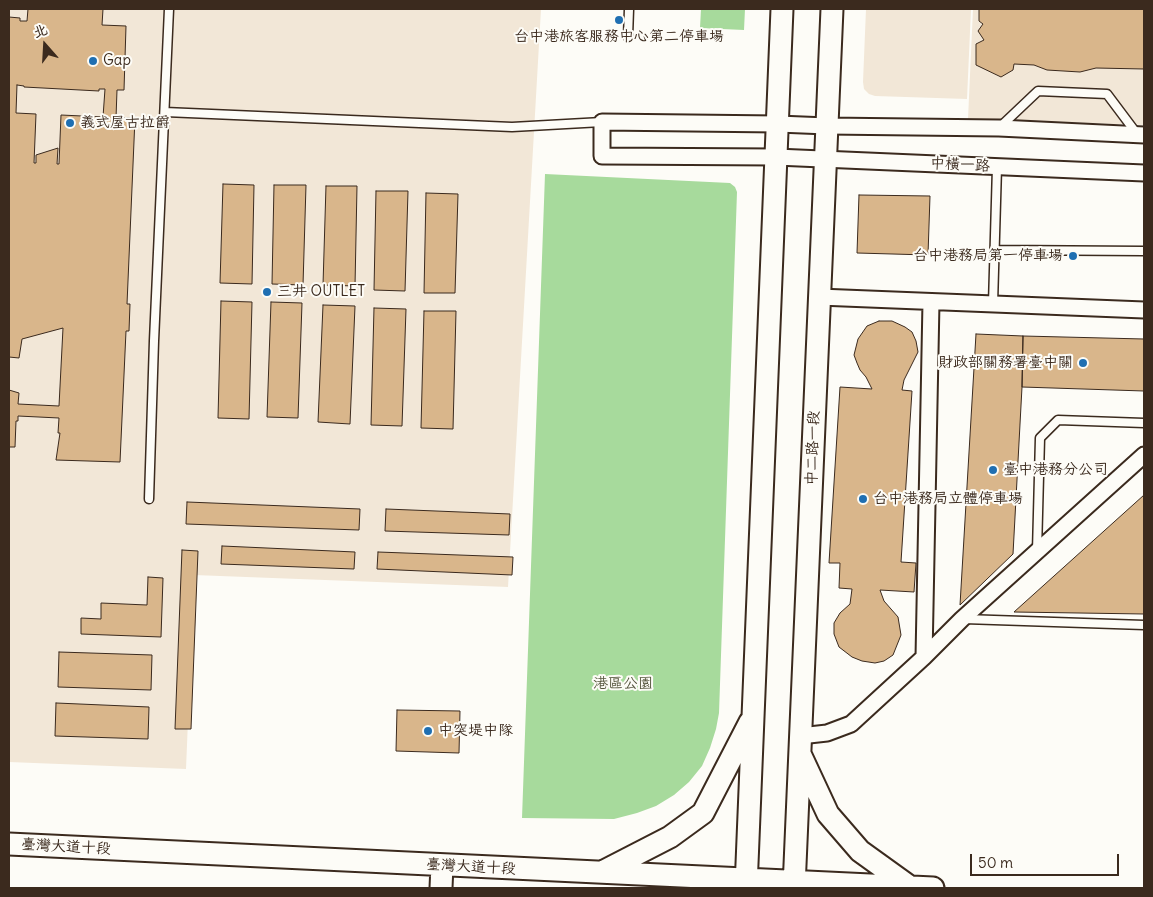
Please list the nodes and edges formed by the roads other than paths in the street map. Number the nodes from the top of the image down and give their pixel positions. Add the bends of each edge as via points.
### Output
1 (169, 9) edge
2 (629, 9) edge
3 (782, 9) edge
4 (832, 9) edge
5 (628, 37) dead end
6 (165, 112) junction
7 (602, 122) junction
8 (778, 124) junction
9 (827, 126) junction
10 (999, 128) junction
11 (1140, 134) edge
12 (776, 157) junction
13 (825, 159) junction
14 (997, 167) junction
15 (1144, 173) edge
16 (995, 250) junction
17 (1144, 250) edge
18 (819, 297) junction
19 (931, 302) junction
20 (993, 304) junction
21 (1144, 310) edge
22 (1144, 424) edge
23 (1144, 455) edge
24 (149, 499) dead end
25 (1037, 552) junction
26 (962, 619) junction
27 (1144, 625) edge
28 (924, 657) junction
29 (753, 715) junction
30 (800, 744) junction
31 (9, 844) edge
32 (442, 865) junction
33 (602, 873) junction
34 (746, 884) edge
35 (794, 885) edge
36 (910, 887) edge
37 (441, 888) edge
38 (933, 888) edge

1 - 6 lane
2 - 5 lane
3 - 8 street
4 - 9 street, 中二路一段
6 - 7 lane via 512,126
6 - 24 lane
7 - 8 street
7 - 12 street, 中橫一路 via 602,156
8 - 9 street
8 - 12 street
9 - 10 street
9 - 13 street, 中二路一段
10 - 11 street
10 - 11 lane via 1038,91 1107,94
12 - 13 street, 中橫一路
12 - 29 street
13 - 14 street, 中橫一路
13 - 18 street, 中二路一段
14 - 15 street, 中橫一路
14 - 16 lane
16 - 17 lane
16 - 20 lane
18 - 19 street
18 - 30 street, 中二路一段
19 - 20 street
19 - 28 street
20 - 21 street
22 - 25 lane via 1058,420 1040,438
23 - 25 street
25 - 26 street
26 - 27 lane
26 - 28 street
28 - 30 street via 851,724
29 - 33 street via 702,813 670,837
29 - 34 street
30 - 35 street, 中二路一段
30 - 36 street via 828,814 860,850
31 - 32 street, 臺灣大道十段
32 - 33 street, 臺灣大道十段
32 - 37 street
33 - 34 street, 臺灣大道十段
34 - 35 street, 臺灣大道十段
35 - 36 street, 臺灣大道十段
36 - 38 street, 臺灣大道十段

